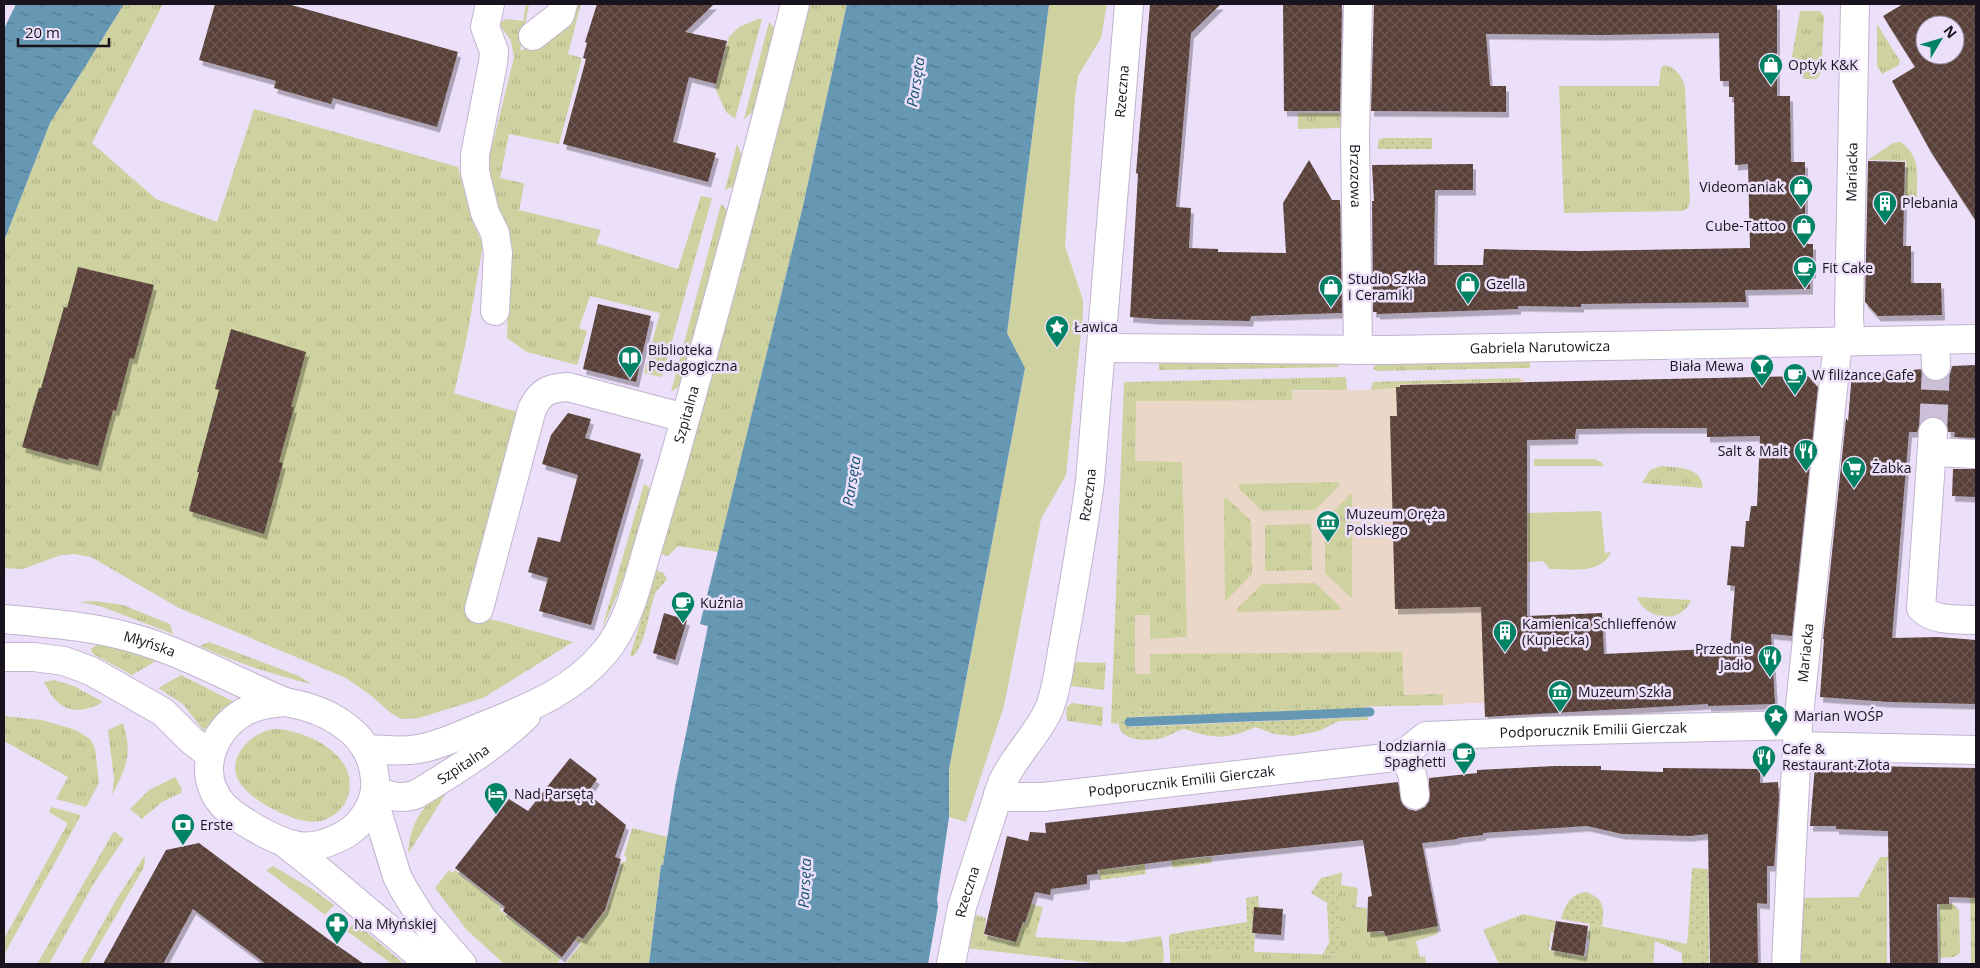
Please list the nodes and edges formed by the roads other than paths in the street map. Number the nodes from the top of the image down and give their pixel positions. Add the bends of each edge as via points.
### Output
1 (490, 4) edge
2 (563, 4) edge
3 (795, 4) edge
4 (1130, 4) edge
5 (1358, 4) edge
6 (1855, 4) edge
7 (533, 36) dead end
8 (495, 311) dead end
9 (1976, 339) edge
10 (1844, 341) junction
11 (1102, 348) junction
12 (1358, 350) junction
13 (685, 418) junction
14 (1976, 454) edge
15 (479, 609) dead end
16 (4, 619) edge
17 (1976, 620) edge
18 (4, 657) edge
19 (284, 702) junction
20 (539, 704) junction
21 (1797, 746) junction
22 (366, 749) junction
23 (1976, 750) edge
24 (1403, 752) junction
25 (210, 755) junction
26 (374, 794) junction
27 (998, 794) junction
28 (1415, 795) dead end
29 (284, 843) junction
30 (953, 953) edge
31 (430, 964) edge
32 (462, 964) edge
33 (1786, 964) edge

1 - 8 street via 485,27 494,51 493,64 475,155 475,172 485,213 495,233 498,253
2 - 7 street via 560,15
3 - 13 street, Szpitalna
4 - 11 street, Rzeczna
5 - 12 street, Brzozowa via 1355,147
6 - 10 street, Mariacka
9 - 10 street, Gabriela Narutowicza via 1935,353
10 - 12 street, Gabriela Narutowicza
10 - 21 street, Mariacka via 1815,622
11 - 12 street, Gabriela Narutowicza
11 - 27 street, Rzeczna via 1086,516 1050,707 1041,725 1008,769
13 - 15 street via 568,387 551,388 538,397 532,409
13 - 20 street, Szpitalna via 638,580 620,629 588,669
14 - 17 street via 1933,442 1921,608 1928,615 1940,618
16 - 19 street, Młyńska via 128,636 164,648
18 - 25 street via 64,661 91,671 163,712
19 - 22 street via 308,707 341,723
19 - 25 street via 244,713 223,730
20 - 22 street, Szpitalna via 421,749
20 - 26 street, Szpitalna via 496,742 417,794 393,797
21 - 23 street, Podporucznik Emilii Gierczak
21 - 24 street, Podporucznik Emilii Gierczak via 1541,731 1426,736
21 - 33 street, Mariacka
22 - 26 street via 374,767
24 - 27 street, Podporucznik Emilii Gierczak via 1043,797
24 - 28 street via 1412,771
25 - 29 street via 210,784 223,805 243,821
26 - 29 street via 356,827 339,838 307,847
26 - 32 street via 403,888 421,917
27 - 30 street, Rzeczna via 962,907
29 - 31 street

